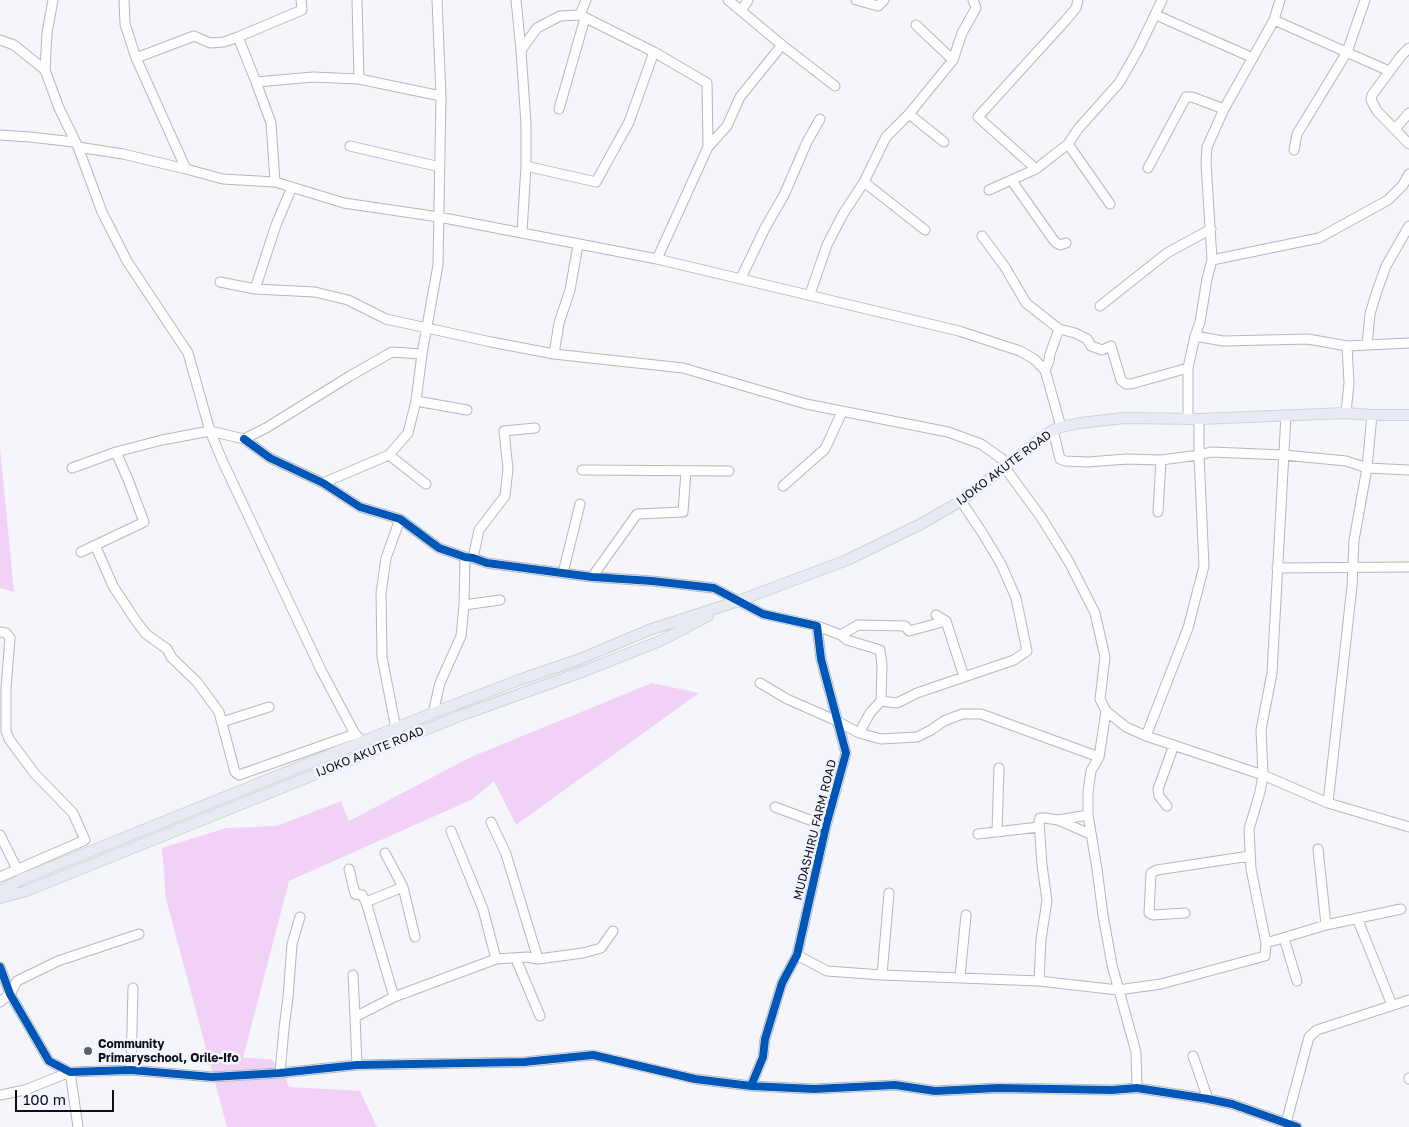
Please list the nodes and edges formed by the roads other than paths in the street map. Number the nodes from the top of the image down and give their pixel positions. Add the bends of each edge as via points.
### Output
1 (53, 0) edge
2 (124, 0) edge
3 (301, 0) edge
4 (357, 0) edge
5 (437, 0) edge
6 (516, 0) edge
7 (586, 0) edge
8 (728, 0) edge
9 (748, 0) edge
10 (856, 0) edge
11 (884, 0) edge
12 (973, 0) edge
13 (1078, 0) edge
14 (1162, 0) edge
15 (1280, 0) edge
16 (1365, 0) edge
17 (741, 11) junction
18 (1156, 15) junction
19 (582, 17) junction
20 (1274, 20) junction
21 (916, 25) dead end
22 (238, 38) junction
23 (0, 40) edge
24 (782, 45) junction
25 (1409, 48) edge
26 (521, 50) junction
27 (654, 52) junction
28 (1347, 52) junction
29 (136, 58) junction
30 (1253, 58) junction
31 (953, 60) junction
32 (45, 70) junction
33 (1389, 71) junction
34 (359, 79) junction
35 (256, 82) junction
36 (835, 86) dead end
37 (441, 96) junction
38 (559, 109) dead end
39 (1224, 109) junction
40 (1409, 113) edge
41 (908, 114) junction
42 (820, 119) dead end
43 (1395, 129) junction
44 (0, 135) edge
45 (944, 142) dead end
46 (1068, 144) junction
47 (1409, 144) edge
48 (76, 145) junction
49 (350, 146) dead end
50 (708, 147) junction
51 (1294, 150) dead end
52 (440, 166) junction
53 (526, 166) junction
54 (1148, 168) dead end
55 (186, 169) junction
56 (1036, 169) junction
57 (1409, 174) edge
58 (1012, 181) junction
59 (275, 182) junction
60 (864, 182) junction
61 (292, 187) junction
62 (989, 190) dead end
63 (1110, 204) dead end
64 (439, 217) junction
65 (1409, 226) edge
66 (1211, 229) junction
67 (924, 230) dead end
68 (522, 232) junction
69 (982, 236) dead end
70 (1066, 243) dead end
71 (578, 245) junction
72 (657, 259) junction
73 (1212, 260) junction
74 (741, 278) junction
75 (220, 282) dead end
76 (255, 289) junction
77 (810, 294) junction
78 (1100, 306) dead end
79 (428, 328) junction
80 (1059, 329) junction
81 (1195, 336) junction
82 (1409, 343) edge
83 (1347, 346) junction
84 (1367, 346) junction
85 (422, 354) junction
86 (554, 354) junction
87 (1188, 368) junction
88 (1045, 370) junction
89 (416, 401) junction
90 (467, 410) dead end
91 (842, 412) junction
92 (1346, 413) junction
93 (1286, 414) junction
94 (1372, 415) junction
95 (1409, 415) edge
96 (1194, 419) junction
97 (535, 428) dead end
98 (1057, 429) junction
99 (210, 430) junction
100 (244, 439) junction
101 (116, 452) junction
102 (1284, 454) junction
103 (389, 455) junction
104 (1199, 455) junction
105 (1161, 460) junction
106 (1007, 466) junction
107 (72, 468) dead end
108 (1367, 468) junction
109 (582, 470) dead end
110 (1409, 470) edge
111 (686, 471) junction
112 (729, 471) dead end
113 (324, 483) junction
114 (426, 484) dead end
115 (783, 486) dead end
116 (961, 501) junction
117 (580, 504) dead end
118 (1158, 512) dead end
119 (400, 519) junction
120 (95, 545) junction
121 (81, 552) dead end
122 (469, 557) junction
123 (1409, 567) edge
124 (1277, 568) junction
125 (1352, 568) junction
126 (563, 573) junction
127 (592, 577) junction
128 (500, 600) dead end
129 (738, 601) junction
130 (464, 605) junction
131 (936, 615) dead end
132 (946, 621) junction
133 (817, 626) junction
134 (0, 632) edge
135 (841, 636) junction
136 (964, 676) junction
137 (760, 683) dead end
138 (881, 701) junction
139 (269, 707) dead end
140 (1106, 711) junction
141 (434, 713) junction
142 (836, 721) junction
143 (222, 722) junction
144 (396, 729) junction
145 (356, 734) junction
146 (859, 734) junction
147 (1146, 736) junction
148 (363, 742) junction
149 (1174, 746) junction
150 (1099, 757) junction
151 (999, 768) dead end
152 (1262, 775) junction
153 (1328, 803) junction
154 (1167, 806) dead end
155 (775, 807) dead end
156 (1088, 815) junction
157 (1058, 820) junction
158 (490, 822) dead end
159 (826, 826) junction
160 (1039, 827) junction
161 (1409, 827) edge
162 (451, 831) dead end
163 (997, 832) junction
164 (978, 834) dead end
165 (1090, 834) junction
166 (0, 836) edge
167 (1318, 849) dead end
168 (386, 853) dead end
169 (1250, 856) junction
170 (17, 869) junction
171 (349, 869) dead end
172 (0, 877) edge
173 (403, 887) junction
174 (0, 891) edge
175 (889, 894) dead end
176 (0, 898) edge
177 (366, 902) junction
178 (1401, 909) dead end
179 (1185, 913) dead end
180 (966, 915) dead end
181 (300, 917) dead end
182 (1357, 918) junction
183 (1326, 925) junction
184 (614, 931) dead end
185 (139, 934) dead end
186 (415, 937) dead end
187 (1284, 938) junction
188 (1266, 943) junction
189 (798, 955) junction
190 (496, 959) junction
191 (516, 959) junction
192 (538, 959) junction
193 (0, 966) edge
194 (353, 975) dead end
195 (882, 975) junction
196 (960, 977) junction
197 (1039, 980) junction
198 (1297, 981) dead end
199 (133, 988) dead end
200 (1118, 990) junction
201 (10, 994) junction
202 (394, 997) junction
203 (1409, 1000) edge
204 (0, 1002) edge
205 (1392, 1005) junction
206 (355, 1016) junction
207 (540, 1016) dead end
208 (1192, 1056) dead end
209 (357, 1065) junction
210 (131, 1070) junction
211 (70, 1072) junction
212 (280, 1073) junction
213 (751, 1086) junction
214 (1137, 1088) junction
215 (0, 1095) edge
216 (1208, 1099) junction
217 (1286, 1123) junction
218 (78, 1127) edge
219 (1297, 1127) edge

1 - 32 street
2 - 29 street via 125,24
3 - 22 street via 302,10
4 - 34 street
5 - 37 street
6 - 26 street
7 - 19 street
8 - 17 street
9 - 17 street
10 - 11 street via 878,6
12 - 31 street via 976,8 962,33
13 - 56 street via 1066,20 978,118
14 - 18 street
15 - 20 street
16 - 28 street
17 - 24 street
18 - 30 street
18 - 46 street via 1119,83
19 - 26 street via 560,16 538,28
19 - 27 street
19 - 38 street
20 - 28 street
20 - 30 street
21 - 31 street
22 - 29 street via 210,43 194,36
22 - 35 street
23 - 32 street via 14,45
24 - 36 street
24 - 50 street via 740,97 727,126
25 - 33 street
26 - 53 street
27 - 50 street via 708,83
27 - 53 street via 629,122 596,182
28 - 33 street
28 - 51 street via 1297,134
29 - 55 street
30 - 39 street
31 - 41 street
32 - 48 street
33 - 43 street via 1371,100
34 - 35 street via 313,77
34 - 37 street
35 - 59 street via 271,123
37 - 52 street
39 - 54 street via 1186,97
39 - 66 street via 1207,147
40 - 43 street
41 - 45 street
41 - 60 street via 886,137
42 - 74 street
43 - 47 street
44 - 48 street
46 - 56 street
46 - 63 street
48 - 55 street
48 - 99 street via 102,212 126,261 188,353
49 - 52 street
50 - 72 street
52 - 64 street
53 - 68 street
55 - 59 street via 223,179
56 - 58 street
57 - 73 street via 1388,200 1319,238
58 - 62 street
58 - 70 street via 1055,242 1060,245
59 - 61 street
60 - 67 street
60 - 77 street via 827,245
61 - 64 street via 344,202
61 - 76 street
64 - 68 street
64 - 79 street via 438,264
65 - 84 street via 1386,266 1377,291 1370,314
66 - 73 street
66 - 78 street via 1167,253
68 - 71 street
69 - 80 street via 1026,303
71 - 72 street
71 - 86 street
72 - 74 street
73 - 81 street
74 - 77 street
75 - 76 street
76 - 79 street via 315,292 348,300 386,319
77 - 88 street via 959,331 1020,351
79 - 85 street
79 - 86 street
80 - 87 street via 1087,338 1091,346 1102,350 1111,346 1121,380 1126,384
80 - 88 street
81 - 83 street via 1223,341 1308,339
81 - 87 street
82 - 84 street
83 - 84 street
83 - 92 street via 1349,382
85 - 89 street
85 - 100 street via 392,352
86 - 91 street via 683,368
87 - 96 street
88 - 98 street
89 - 90 street
89 - 103 street via 408,433
91 - 106 street via 948,432 981,444
91 - 115 street via 825,449
92 - 93 main road, IJOKO AKUTE ROAD
92 - 94 main road, IJOKO AKUTE ROAD
93 - 96 main road, IJOKO AKUTE ROAD
93 - 102 street
94 - 95 main road, IJOKO AKUTE ROAD
94 - 108 street
96 - 98 main road, IJOKO AKUTE ROAD via 1124,418
96 - 104 street
97 - 122 street via 504,431 508,469 505,496 479,530
98 - 105 street via 1060,459 1065,461
98 - 106 main road, IJOKO AKUTE ROAD
99 - 100 street
99 - 101 street
99 - 145 street via 321,670
100 - 113 street via 270,458
101 - 107 street
101 - 120 street via 144,522
102 - 104 street via 1211,452
102 - 108 street via 1346,461
102 - 124 street
103 - 113 street
103 - 114 street
104 - 105 street
104 - 147 street via 1204,572 1188,628
105 - 118 street
106 - 116 main road, IJOKO AKUTE ROAD
106 - 140 street via 1073,570 1095,613 1105,657 1100,699
108 - 110 street
108 - 125 street
109 - 111 street
111 - 112 street
111 - 127 street via 683,512 637,514
113 - 119 street via 360,507
116 - 129 main road, IJOKO AKUTE ROAD via 846,560
116 - 136 street via 984,534 1016,598 1027,651 1014,660
117 - 126 street
119 - 122 street via 439,548
119 - 144 street via 386,558 381,593 382,657
120 - 121 street
120 - 143 street via 113,586 136,621 197,682 219,712
122 - 126 street via 487,563
122 - 130 street via 463,585
123 - 125 street
124 - 125 street
124 - 152 street via 1272,673 1261,730
125 - 153 street
126 - 127 street
127 - 129 street via 714,588
128 - 130 street
129 - 133 street via 763,614
129 - 141 main road, IJOKO AKUTE ROAD via 649,630
129 - 176 main road, IJOKO AKUTE ROAD via 660,641 462,716 26,891
130 - 141 street via 461,636 440,683
131 - 132 street
132 - 135 street via 909,631 904,626 858,625
132 - 136 street
133 - 135 street
133 - 142 street, MUDASHIRU FARM ROAD via 821,659
134 - 170 street via 10,638 6,688 6,731 9,739 35,774 73,813 84,840
135 - 138 street via 880,650
136 - 138 street via 897,703
137 - 142 street
138 - 146 street
139 - 143 street
140 - 147 street via 1126,727
140 - 150 street
141 - 144 main road, IJOKO AKUTE ROAD
142 - 146 street
142 - 159 street, MUDASHIRU FARM ROAD via 846,754
143 - 145 street via 235,772 240,775
144 - 148 main road, IJOKO AKUTE ROAD
145 - 148 street
146 - 150 street via 881,739 916,737 962,714 981,714
147 - 149 street
148 - 174 main road, IJOKO AKUTE ROAD via 22,879
149 - 152 street
149 - 154 street via 1158,789
150 - 156 street via 1091,771
151 - 163 street
152 - 153 street
152 - 169 street via 1249,829
153 - 161 street
155 - 159 street
156 - 157 street
156 - 165 street
157 - 160 street via 1040,818
157 - 165 street
158 - 192 street via 506,854
159 - 189 street, MUDASHIRU FARM ROAD
160 - 163 street
160 - 197 street via 1047,901
162 - 190 street via 483,909
163 - 164 street
165 - 200 street
166 - 170 street
167 - 183 street
168 - 173 street
169 - 179 street via 1151,873 1149,913
169 - 188 street
170 - 172 street
171 - 177 street via 355,894 362,895
173 - 177 street
173 - 186 street
175 - 195 street
177 - 202 street
178 - 182 street
180 - 196 street
181 - 212 street via 292,944
182 - 183 street
182 - 205 street
183 - 187 street
184 - 192 street via 601,948
185 - 201 street via 58,961 17,981
187 - 188 street
187 - 198 street
188 - 200 street via 1265,956 1161,984
189 - 195 street via 827,971
189 - 213 street, MUDASHIRU FARM ROAD via 782,983 765,1039 763,1057
190 - 191 street
190 - 202 street
191 - 192 street
191 - 207 street
193 - 201 street
194 - 206 street
195 - 196 street
196 - 197 street
197 - 200 street
199 - 210 street
200 - 214 street via 1136,1052
201 - 204 street
201 - 211 street via 49,1061
202 - 206 street
203 - 205 street
205 - 217 street via 1317,1030 1309,1037
206 - 209 street
208 - 216 street
209 - 212 street
209 - 213 street via 524,1062 592,1055 695,1079
210 - 211 street
210 - 212 street via 212,1077
211 - 215 street via 26,1090
211 - 218 street
213 - 214 street via 814,1089 895,1085 935,1091
214 - 216 street
216 - 217 street
217 - 219 street

